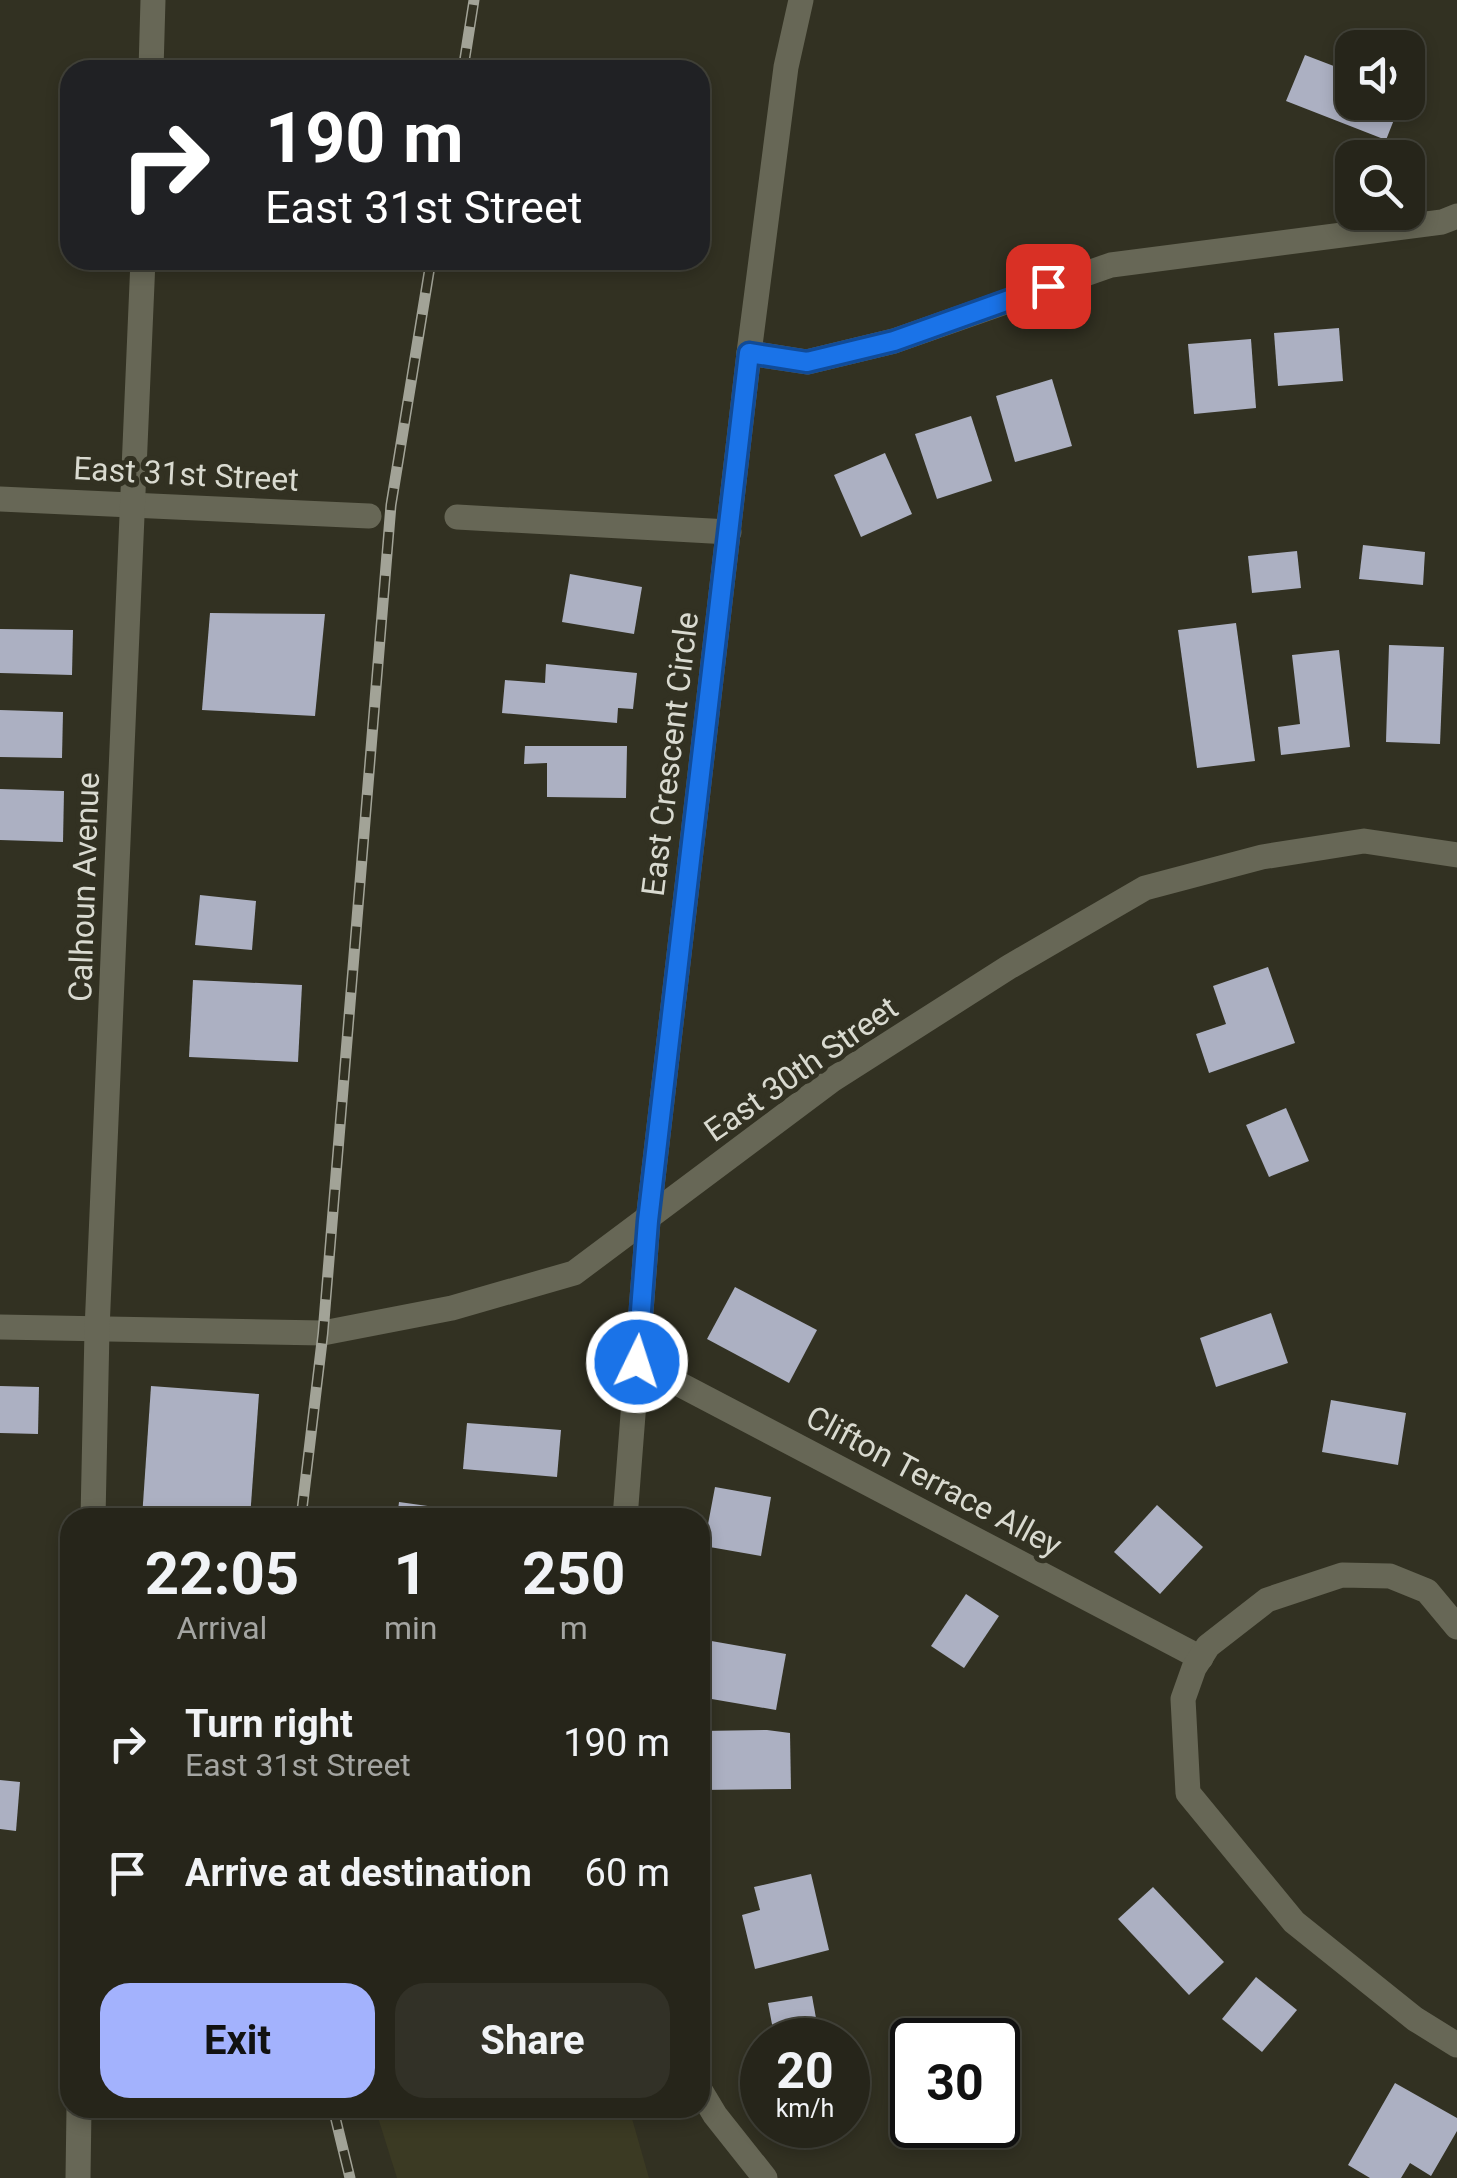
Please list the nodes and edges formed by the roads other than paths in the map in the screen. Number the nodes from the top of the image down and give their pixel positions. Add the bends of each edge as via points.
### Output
1 (154, 0) edge
2 (801, 0) edge
3 (151, 60) edge
4 (1457, 216) edge
5 (143, 270) edge
6 (749, 353) junction
7 (0, 499) edge
8 (133, 503) junction
9 (369, 516) dead end
10 (457, 517) dead end
11 (729, 532) junction
12 (1457, 855) edge
13 (648, 1221) junction
14 (0, 1327) edge
15 (97, 1330) junction
16 (637, 1362) junction
17 (93, 1508) edge
18 (626, 1508) edge
19 (1457, 1627) edge
20 (1200, 1658) junction
21 (1457, 2045) edge
22 (710, 2107) edge
23 (79, 2118) edge
24 (78, 2178) edge
25 (765, 2178) edge

1 - 3 street
2 - 6 street, East Crescent Circle via 786,66
4 - 6 street via 1111,265 894,341 807,362
5 - 8 street, Calhoun Avenue
6 - 11 street, East Crescent Circle
7 - 8 street, East 31st Street
8 - 9 street, East 31st Street
8 - 15 street, Calhoun Avenue
10 - 11 street
11 - 13 street, East Crescent Circle
12 - 13 street, East 30th Street via 1364,841 1262,856 1145,888 832,1080
13 - 15 street, East 30th Street via 574,1273 452,1308 323,1334
13 - 16 street, East Crescent Circle
14 - 15 street, East 30th Street
15 - 17 street, Calhoun Avenue
16 - 18 street, East Crescent Circle
16 - 20 street, Clifton Terrace Alley
19 - 20 street via 1428,1591 1390,1576 1342,1575 1267,1600
20 - 21 street via 1183,1699 1188,1793 1294,1922
22 - 25 street
23 - 24 street

